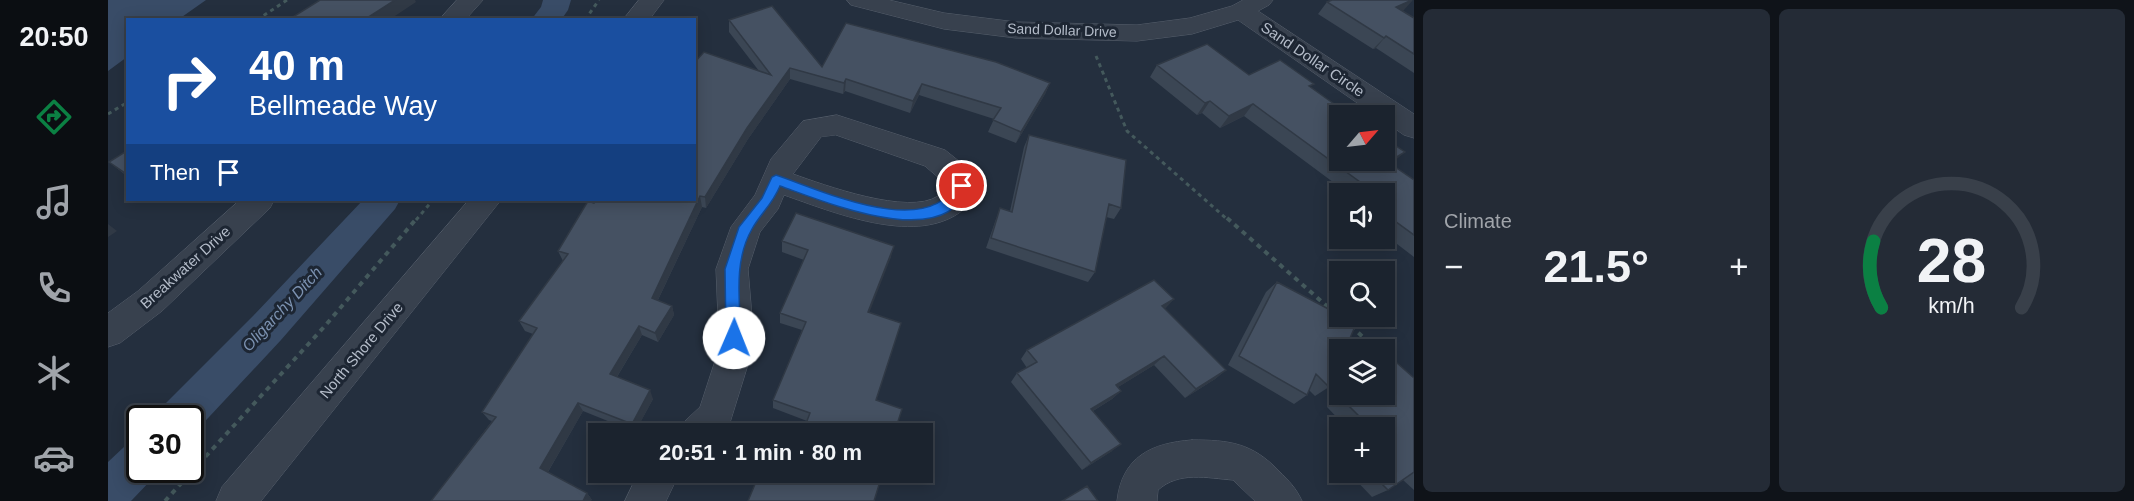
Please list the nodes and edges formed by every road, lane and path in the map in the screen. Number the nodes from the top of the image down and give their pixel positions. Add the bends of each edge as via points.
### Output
1 (287, 0) edge
2 (471, 0) edge
3 (599, 0) edge
4 (652, 0) edge
5 (859, 0) edge
6 (1251, 5) edge
7 (260, 18) edge
8 (453, 18) edge
9 (586, 18) edge
10 (638, 18) edge
11 (1096, 56) dead end
12 (126, 103) edge
13 (108, 114) edge
14 (1414, 128) edge
15 (776, 180) junction
16 (258, 201) edge
17 (432, 201) edge
18 (485, 201) edge
19 (1329, 308) edge
20 (1351, 327) edge
21 (108, 332) edge
22 (1365, 339) edge
23 (1395, 366) edge
24 (1399, 369) edge
25 (709, 423) edge
26 (655, 483) edge
27 (165, 501) edge
28 (236, 501) edge
29 (645, 501) edge
30 (1137, 501) edge
31 (1282, 501) edge

1 - 7 path
2 - 8 street
3 - 9 path
4 - 10 street
5 - 6 street, Sand Dollar Drive via 944,21 1016,30 1137,33 1192,26
6 - 14 street, Sand Dollar Circle
11 - 19 path via 1126,131
12 - 13 path
15 - 15 street via 862,209 898,215 943,208 958,196 962,186 955,174 935,158 837,125 813,128 781,167
15 - 25 street via 767,201 746,227 732,269 733,358 715,417
16 - 21 street, Breakwater Drive via 150,301
17 - 27 path via 324,327
18 - 28 street, North Shore Drive
20 - 22 path
23 - 24 path
26 - 29 street
30 - 31 street via 1137,489 1150,470 1176,458 1199,457 1241,463

